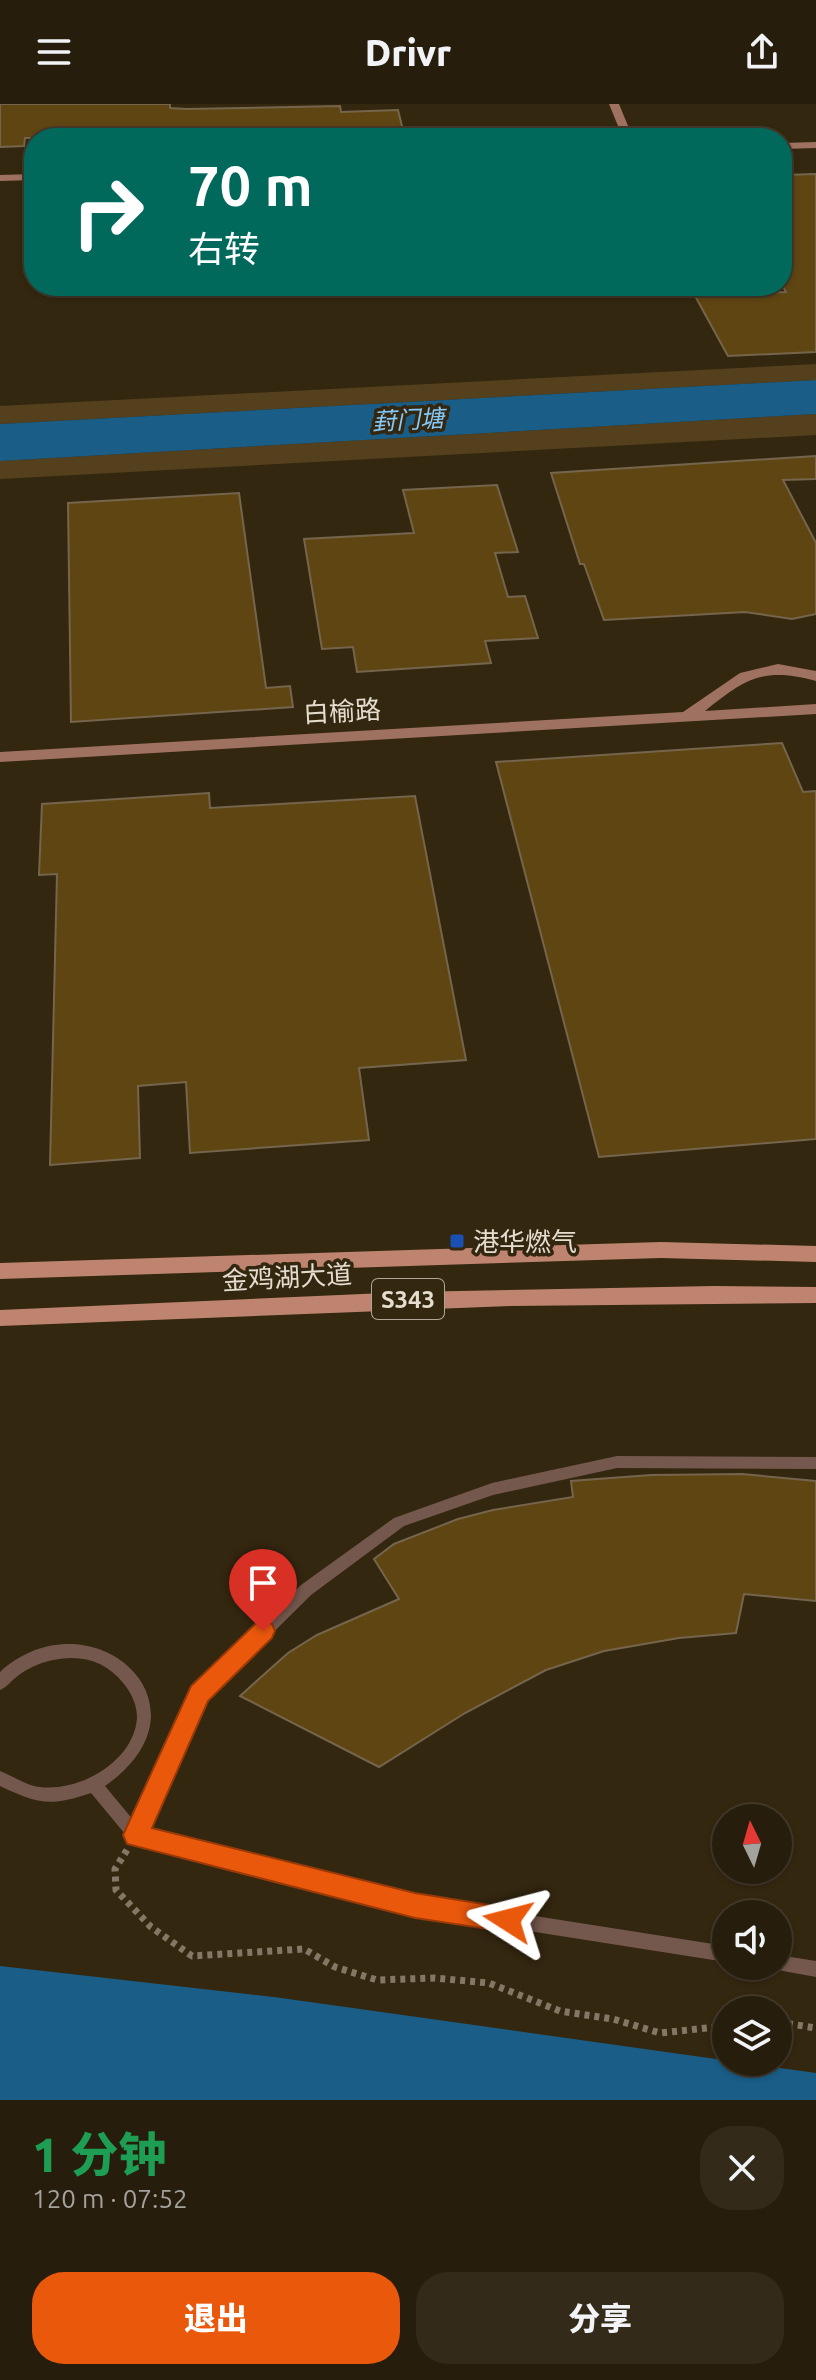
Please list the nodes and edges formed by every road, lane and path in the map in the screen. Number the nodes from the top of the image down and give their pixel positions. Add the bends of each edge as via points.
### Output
1 (614, 104) edge
2 (624, 128) edge
3 (816, 145) edge
4 (792, 146) edge
5 (816, 152) edge
6 (792, 153) edge
7 (24, 169) edge
8 (0, 170) edge
9 (24, 177) edge
10 (0, 178) edge
11 (816, 676) edge
12 (816, 709) edge
13 (687, 717) junction
14 (0, 757) edge
15 (816, 1254) edge
16 (0, 1271) edge
17 (816, 1295) edge
18 (0, 1318) edge
19 (816, 1463) edge
20 (0, 1683) edge
21 (0, 1778) edge
22 (95, 1786) junction
23 (136, 1835) junction
24 (712, 1952) edge
25 (792, 1965) edge
26 (816, 1969) edge
27 (792, 2024) edge
28 (712, 2027) edge
29 (816, 2028) edge

1 - 2 street
3 - 4 street
5 - 6 street
7 - 8 street
9 - 10 street
11 - 13 street via 786,670 746,674
12 - 13 street, 白榆路
13 - 14 street, 白榆路
15 - 16 main road, 金鸡湖大道 / S343 via 661,1250
17 - 18 main road, 金鸡湖大道 / S343 via 429,1298
19 - 23 lane via 617,1462 492,1489 399,1522 306,1590 200,1694
20 - 22 lane via 31,1659 58,1651 86,1651 130,1675 142,1697 144,1721 136,1747 119,1769
21 - 22 lane via 21,1791 45,1796
22 - 23 lane
23 - 24 lane via 415,1905
23 - 28 path via 115,1869 116,1890 151,1927 192,1956 304,1949 335,1967 377,1980 489,1983 560,2011 660,2033
25 - 26 lane
27 - 29 path

